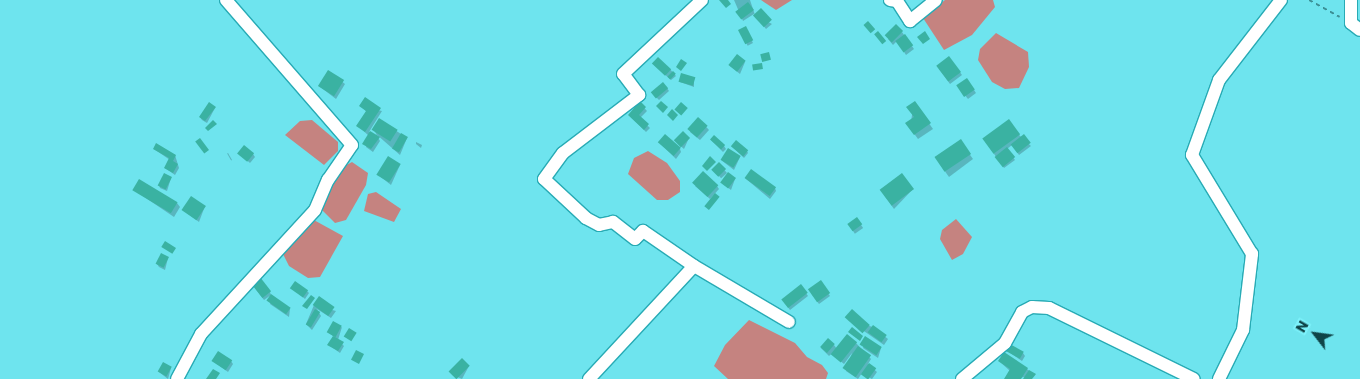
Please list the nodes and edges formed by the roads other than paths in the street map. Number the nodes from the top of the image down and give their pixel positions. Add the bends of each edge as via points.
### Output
1 (226, 0) edge
2 (702, 0) edge
3 (890, 0) edge
4 (936, 0) edge
5 (1281, 0) edge
6 (1351, 0) edge
7 (1355, 26) edge
8 (694, 266) junction
9 (789, 322) dead end
10 (177, 379) edge
11 (589, 379) edge
12 (962, 379) edge
13 (1194, 379) edge
14 (1219, 379) edge

1 - 10 street via 352,145 328,180 315,210 201,334
2 - 8 street via 623,74 639,95 563,153 544,179 598,225 613,222 635,239 643,231
3 - 4 street via 897,1 910,21
5 - 14 street via 1219,80 1192,155 1252,254 1243,330
6 - 7 street
8 - 9 street
8 - 11 street
12 - 13 street via 1005,342 1022,312 1032,307 1049,308

